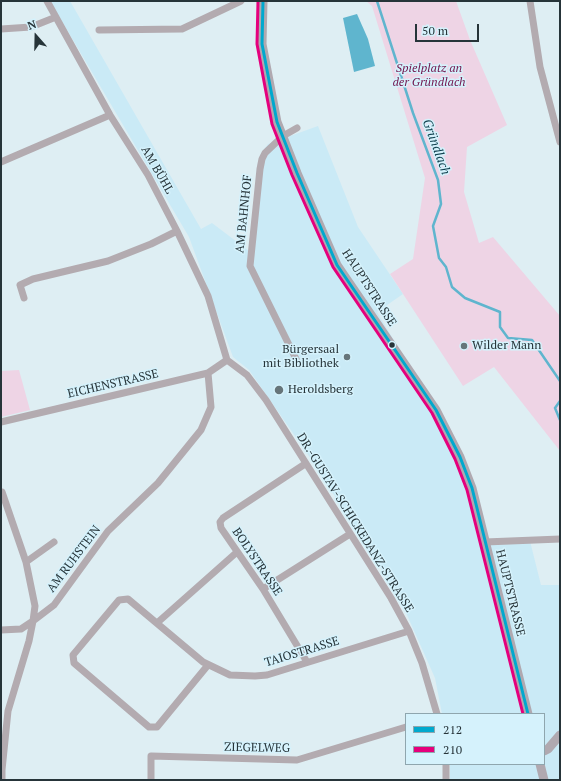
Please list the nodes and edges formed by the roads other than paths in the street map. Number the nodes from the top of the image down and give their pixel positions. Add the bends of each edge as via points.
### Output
1 (47, 1) edge
2 (241, 1) edge
3 (263, 1) edge
4 (530, 1) edge
5 (56, 17) junction
6 (1, 29) edge
7 (99, 30) dead end
8 (110, 115) junction
9 (297, 128) dead end
10 (283, 136) junction
11 (560, 142) edge
12 (1, 162) edge
13 (177, 231) junction
14 (24, 298) dead end
15 (226, 360) junction
16 (298, 363) dead end
17 (208, 374) junction
18 (1, 422) edge
19 (305, 464) junction
20 (2, 492) dead end
21 (350, 534) junction
22 (560, 539) edge
23 (54, 542) dead end
24 (485, 542) junction
25 (237, 552) junction
26 (26, 562) junction
27 (263, 589) junction
28 (33, 621) junction
29 (156, 623) junction
30 (1, 630) edge
31 (409, 632) junction
32 (307, 662) junction
33 (208, 665) junction
34 (438, 713) edge
35 (528, 713) edge
36 (405, 727) edge
37 (560, 735) edge
38 (545, 750) edge
39 (446, 765) edge
40 (540, 765) edge
41 (1, 769) edge
42 (2, 780) edge
43 (151, 780) edge
44 (446, 780) edge
45 (544, 780) edge

1 - 5 street, AM BÜHL
2 - 7 street via 182,29
3 - 10 street, HAUPTSTRASSE via 262,44 277,122
4 - 11 street via 540,67
5 - 6 street via 32,27
5 - 8 street, AM BÜHL
8 - 12 street
8 - 13 street, AM BÜHL via 148,175
9 - 10 street, AM BAHNHOF
10 - 16 street, AM BAHNHOF via 265,153 261,162 250,266
10 - 24 street, HAUPTSTRASSE via 337,265 436,410 454,443 472,488
13 - 14 street via 108,261 33,279 20,285
13 - 15 street, AM BÜHL via 208,296
15 - 17 street, EICHENSTRASSE
15 - 19 street, DR.-GUSTAV-SCHICKEDANZ-STRASSE via 247,375 266,400
17 - 18 street, EICHENSTRASSE
17 - 28 street, AM RUHSTEIN via 211,407 201,430 158,483 108,531 54,605
19 - 21 street, DR.-GUSTAV-SCHICKEDANZ-STRASSE
19 - 25 street, BOLYSTRASSE via 220,522 221,528
20 - 26 street
21 - 27 street
21 - 31 street, DR.-GUSTAV-SCHICKEDANZ-STRASSE via 391,598
22 - 24 street
23 - 26 street
24 - 35 street, HAUPTSTRASSE
25 - 27 street, BOLYSTRASSE
25 - 29 street
26 - 28 street via 35,606
27 - 32 street, BOLYSTRASSE
28 - 30 street, AM RUHSTEIN via 21,629
28 - 41 street via 8,711
29 - 33 street, TAIOSTRASSE
29 - 33 street, TAIOSTRASSE via 128,599 119,600 73,655 74,663 149,727 157,727
31 - 32 street, TAIOSTRASSE
31 - 34 street, DR.-GUSTAV-SCHICKEDANZ-STRASSE
32 - 33 street, TAIOSTRASSE via 267,675 254,676 230,675
36 - 43 street, ZIEGELWEG via 296,760 151,756
37 - 38 street
39 - 44 street
40 - 45 street
41 - 42 street

